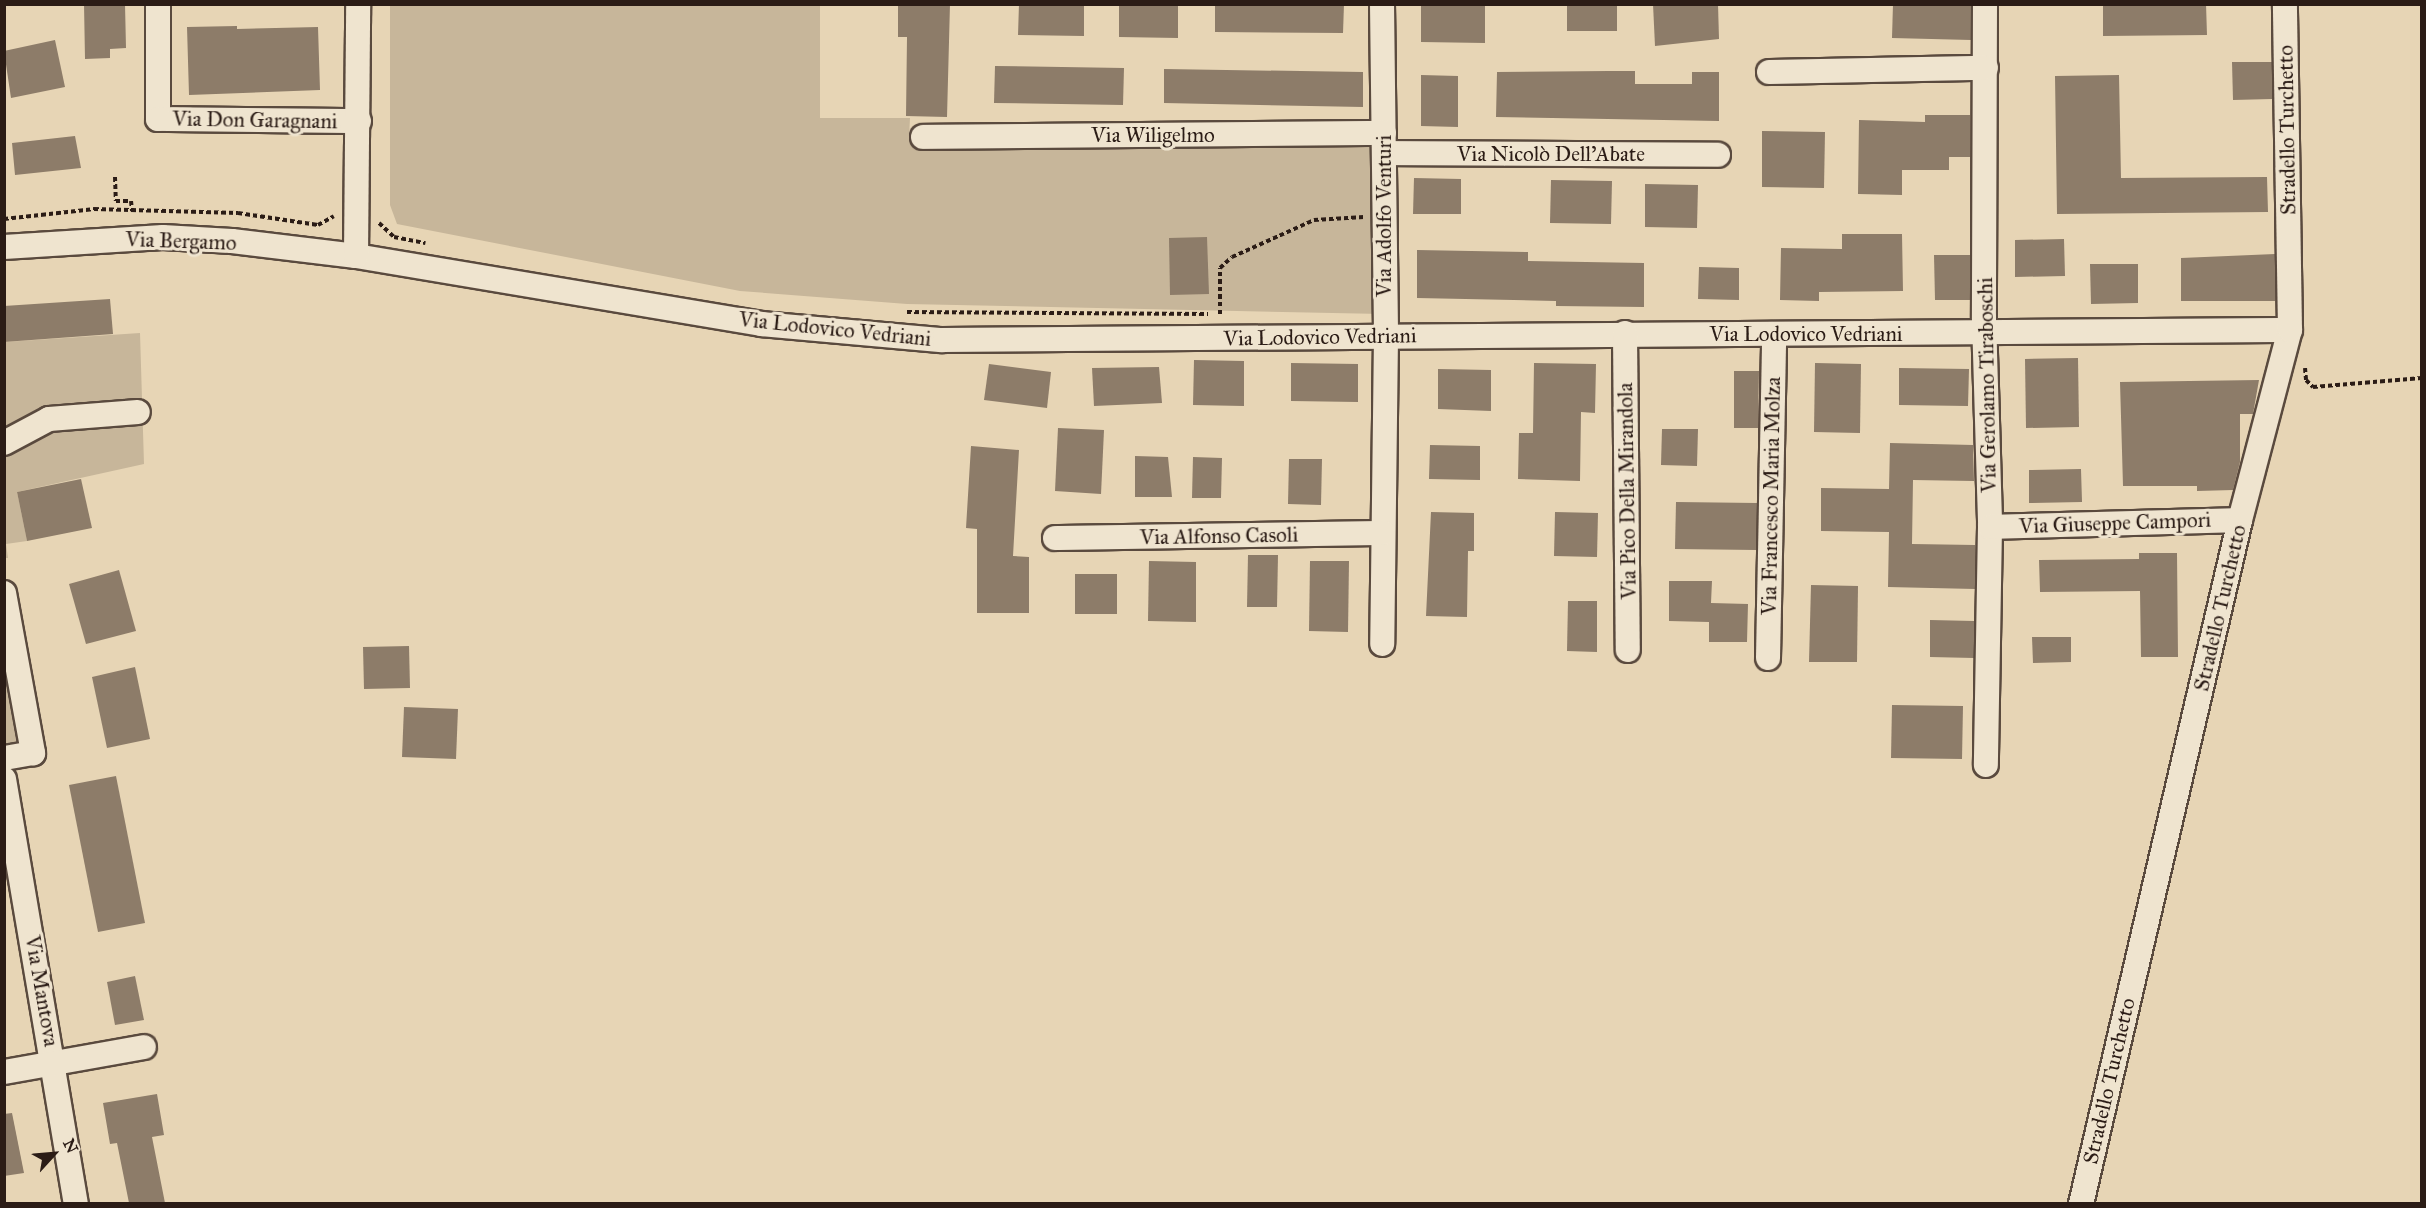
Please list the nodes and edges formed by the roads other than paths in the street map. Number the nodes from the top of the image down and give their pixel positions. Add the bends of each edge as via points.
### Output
1 (158, 4) edge
2 (358, 4) edge
3 (1382, 4) edge
4 (1985, 4) edge
5 (2286, 4) edge
6 (1986, 68) junction
7 (1769, 72) dead end
8 (359, 121) junction
9 (923, 136) dead end
10 (1384, 143) junction
11 (1718, 155) dead end
12 (4, 247) edge
13 (356, 256) junction
14 (2290, 330) junction
15 (1625, 333) junction
16 (1984, 333) junction
17 (1774, 334) junction
18 (1386, 336) junction
19 (138, 412) dead end
20 (4, 444) edge
21 (2240, 520) junction
22 (1990, 526) junction
23 (1383, 533) junction
24 (1055, 538) dead end
25 (4, 593) edge
26 (1382, 644) dead end
27 (1628, 650) dead end
28 (1768, 658) dead end
29 (4, 758) edge
30 (1986, 765) dead end
31 (4, 778) edge
32 (144, 1047) dead end
33 (55, 1063) junction
34 (4, 1072) edge
35 (76, 1203) edge
36 (2080, 1203) edge

1 - 8 street, Via Don Garagnani via 158,119
2 - 8 street
3 - 10 street, Via Adolfo Venturi
4 - 6 street, Via Gerolamo Tiraboschi
5 - 14 street, Stradello Turchetto
6 - 7 street
6 - 16 street, Via Gerolamo Tiraboschi
8 - 13 street
9 - 10 street, Via Wiligelmo
10 - 11 street, Via Nicolò Dell'Abate
10 - 18 street, Via Adolfo Venturi
12 - 13 street, Via Bergamo via 163,237
13 - 18 street, Via Lodovico Vedriani via 761,324 893,337 1160,341
14 - 16 street, Via Lodovico Vedriani
14 - 21 street, Stradello Turchetto
15 - 17 street, Via Lodovico Vedriani
15 - 18 street, Via Lodovico Vedriani
15 - 27 street, Via Pico Della Mirandola
16 - 17 street, Via Lodovico Vedriani
16 - 22 street, Via Gerolamo Tiraboschi
17 - 28 street, Via Francesco Maria Molza
18 - 23 street, Via Adolfo Venturi
19 - 20 street via 49,419
21 - 22 street, Via Giuseppe Campori
21 - 36 street, Stradello Turchetto
22 - 30 street, Via Gerolamo Tiraboschi
23 - 24 street, Via Alfonso Casoli
23 - 26 street, Via Adolfo Venturi
25 - 29 street via 33,753
31 - 33 street, Via Mantova
32 - 33 street
33 - 34 street
33 - 35 street, Via Mantova

